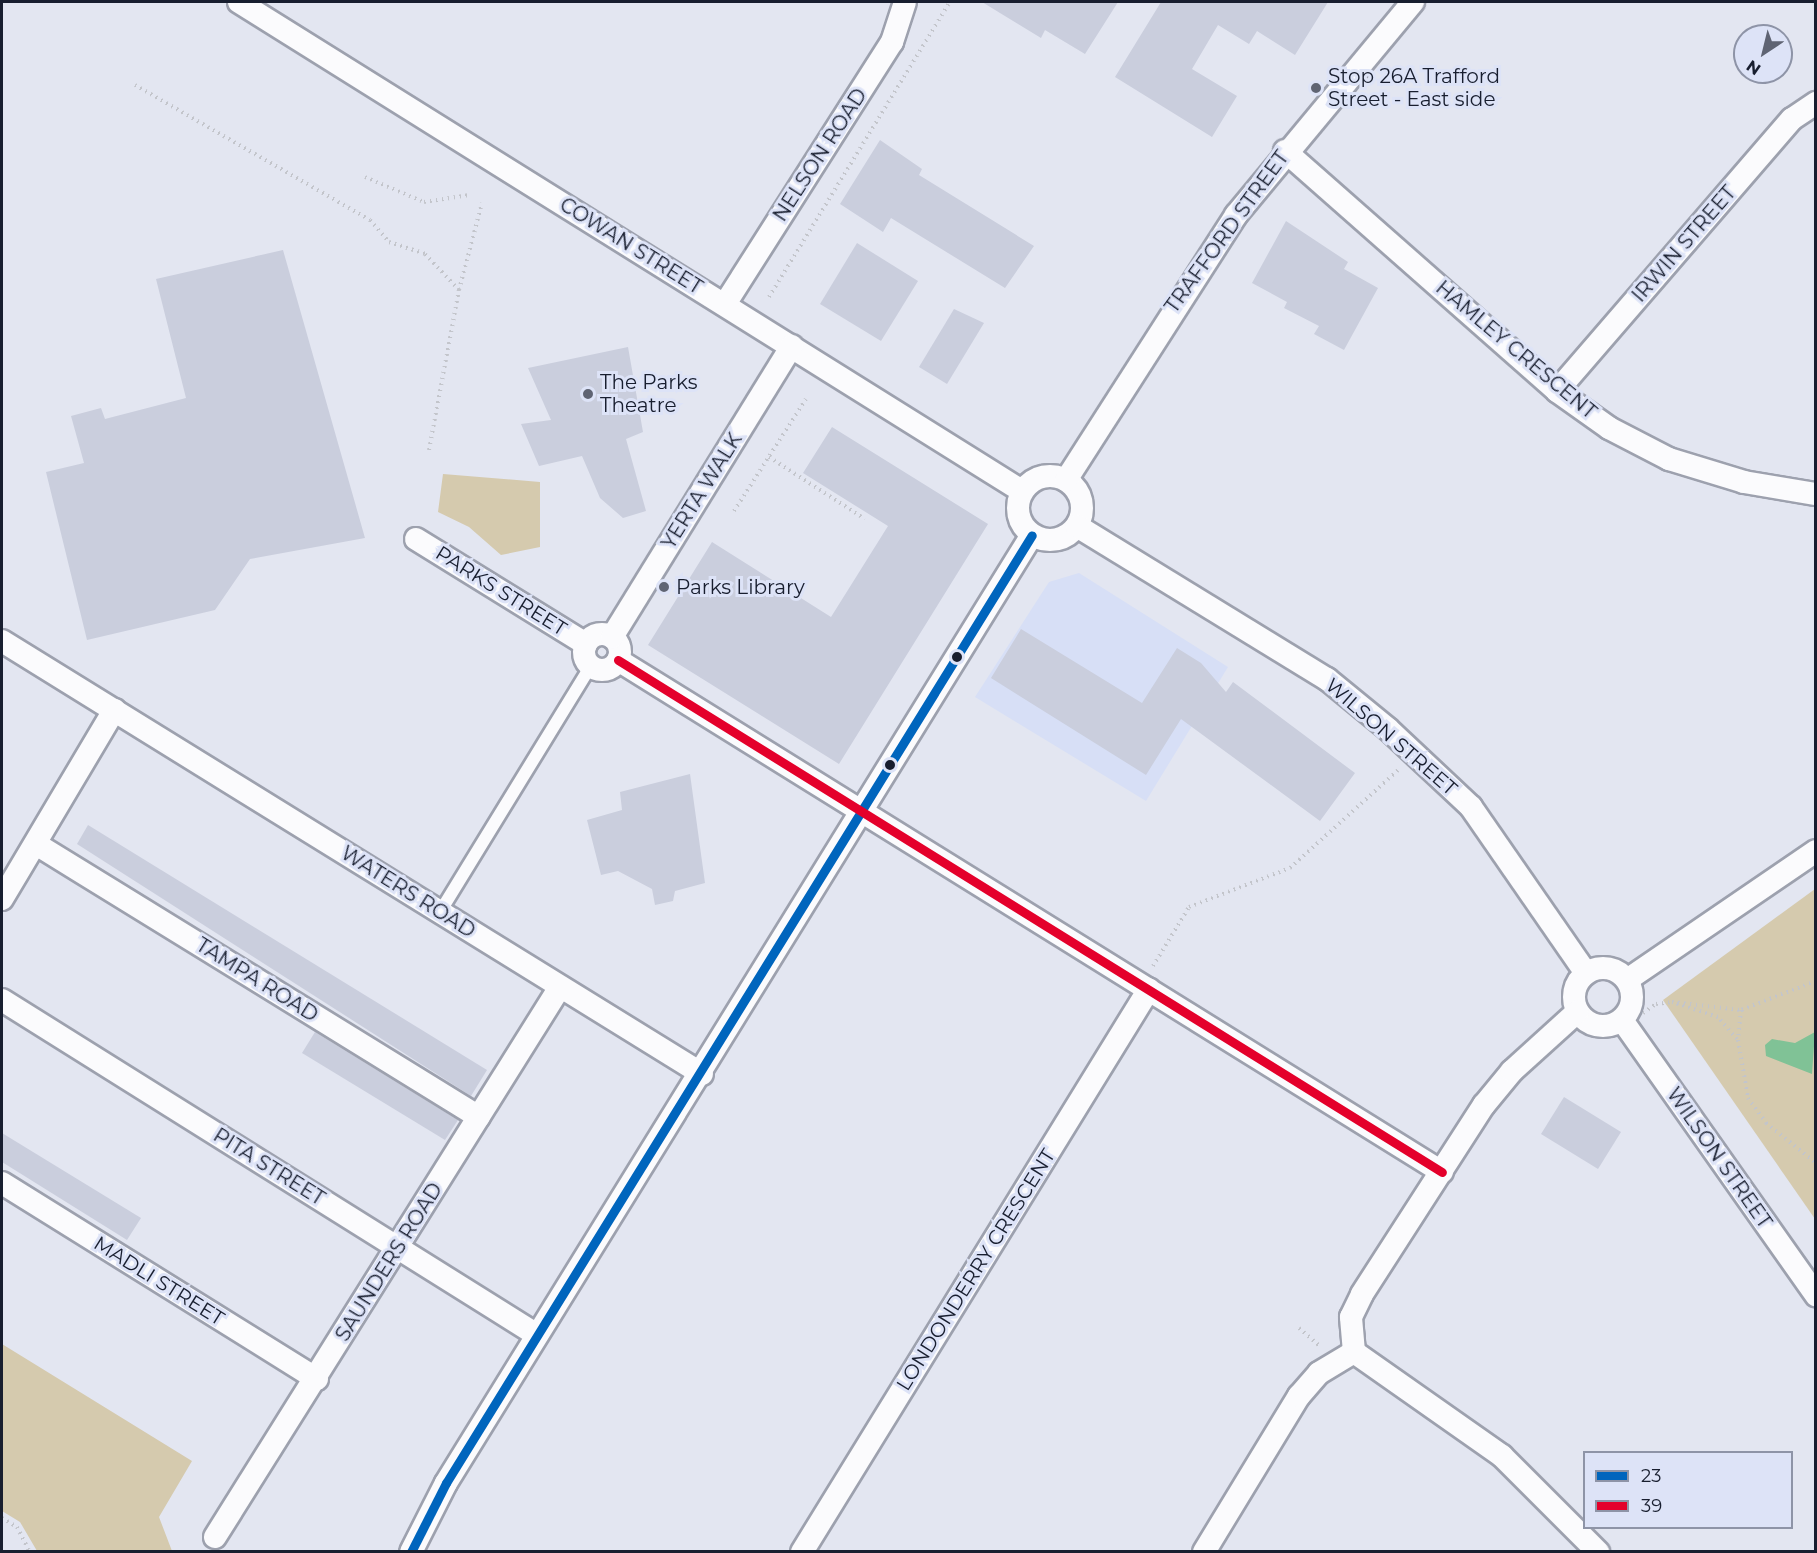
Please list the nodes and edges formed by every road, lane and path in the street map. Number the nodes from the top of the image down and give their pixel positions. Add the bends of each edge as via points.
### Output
1 (239, 2) edge
2 (905, 2) edge
3 (950, 2) edge
4 (1413, 2) edge
5 (135, 85) dead end
6 (1815, 103) edge
7 (1285, 151) junction
8 (365, 177) dead end
9 (469, 195) dead end
10 (482, 203) dead end
11 (459, 290) junction
12 (769, 297) dead end
13 (725, 304) junction
14 (792, 346) junction
15 (1557, 391) junction
16 (806, 399) dead end
17 (429, 450) dead end
18 (768, 457) junction
19 (1066, 480) junction
20 (1022, 491) junction
21 (1815, 494) edge
22 (734, 511) dead end
23 (866, 519) dead end
24 (1077, 526) junction
25 (1032, 535) junction
26 (416, 539) dead end
27 (612, 637) junction
28 (2, 640) edge
29 (586, 644) junction
30 (618, 660) junction
31 (591, 666) junction
32 (114, 710) junction
33 (1415, 754) junction
34 (865, 812) junction
35 (36, 844) junction
36 (1815, 851) edge
37 (2, 898) edge
38 (440, 912) junction
39 (1586, 973) junction
40 (1627, 980) junction
41 (1815, 981) edge
42 (560, 987) junction
43 (1145, 987) junction
44 (2, 1000) edge
45 (1672, 1002) junction
46 (1741, 1010) junction
47 (1577, 1012) junction
48 (1631, 1018) junction
49 (1737, 1040) junction
50 (702, 1074) junction
51 (479, 1117) junction
52 (1815, 1163) edge
53 (1442, 1172) junction
54 (2, 1183) edge
55 (397, 1247) junction
56 (1815, 1295) edge
57 (1299, 1328) dead end
58 (537, 1335) junction
59 (1321, 1347) dead end
60 (1354, 1352) junction
61 (317, 1379) junction
62 (2, 1518) edge
63 (215, 1537) dead end
64 (30, 1551) edge
65 (411, 1551) edge
66 (802, 1551) edge
67 (1204, 1551) edge
68 (1598, 1551) edge

1 - 13 street, COWAN STREET
2 - 13 street, NELSON ROAD via 892,42
3 - 12 path
4 - 7 street, TRAFFORD STREET
5 - 11 path via 370,220 389,242 425,254
6 - 15 street, IRWIN STREET via 1792,119
7 - 15 street, HAMLEY CRESCENT
7 - 19 street, TRAFFORD STREET via 1166,317
8 - 9 path via 424,202
10 - 11 path
11 - 17 path
13 - 14 street, COWAN STREET
14 - 20 street, COWAN STREET
14 - 27 street, YERTA WALK
15 - 21 street, HAMLEY CRESCENT via 1609,428 1669,459 1744,482
16 - 18 path
18 - 22 path
18 - 23 path
19 - 20 street via 1046,476
19 - 24 street via 1080,496
20 - 25 street via 1020,520
24 - 25 street via 1061,538
24 - 33 street, WILSON STREET via 1327,679
25 - 34 street
26 - 29 street, PARKS STREET
27 - 29 street via 599,634
27 - 30 street via 619,646
28 - 32 street, WATERS ROAD
29 - 31 street
30 - 31 street via 606,670
30 - 34 street
31 - 38 lane
32 - 35 street
32 - 38 street, WATERS ROAD
33 - 39 street, WILSON STREET via 1471,807
33 - 43 path via 1290,868 1189,907
34 - 43 street
34 - 50 street
35 - 37 street
35 - 51 street, TAMPA ROAD
36 - 40 street
38 - 42 street, WATERS ROAD
39 - 40 street via 1612,969
39 - 47 street via 1574,996
40 - 48 street via 1633,997
41 - 46 path
42 - 50 street, WATERS ROAD
42 - 51 street, SAUNDERS ROAD
43 - 53 street
43 - 66 street, LONDONDERRY CRESCENT
44 - 55 street, PITA STREET
45 - 46 path
45 - 48 path via 1656,1004
45 - 49 path via 1718,1017
46 - 49 path
47 - 48 street via 1603,1027
47 - 53 street via 1512,1071
48 - 56 street, WILSON STREET
49 - 52 path via 1748,1098 1766,1123
50 - 58 street
51 - 55 street, SAUNDERS ROAD
53 - 60 street via 1362,1294 1351,1317
54 - 61 street, MADLI STREET
55 - 58 street, PITA STREET
55 - 61 street, SAUNDERS ROAD
57 - 59 path
58 - 65 street via 446,1483
60 - 67 street via 1319,1373 1299,1396
60 - 68 street via 1502,1456
61 - 63 street, SAUNDERS ROAD
62 - 64 path via 17,1527

